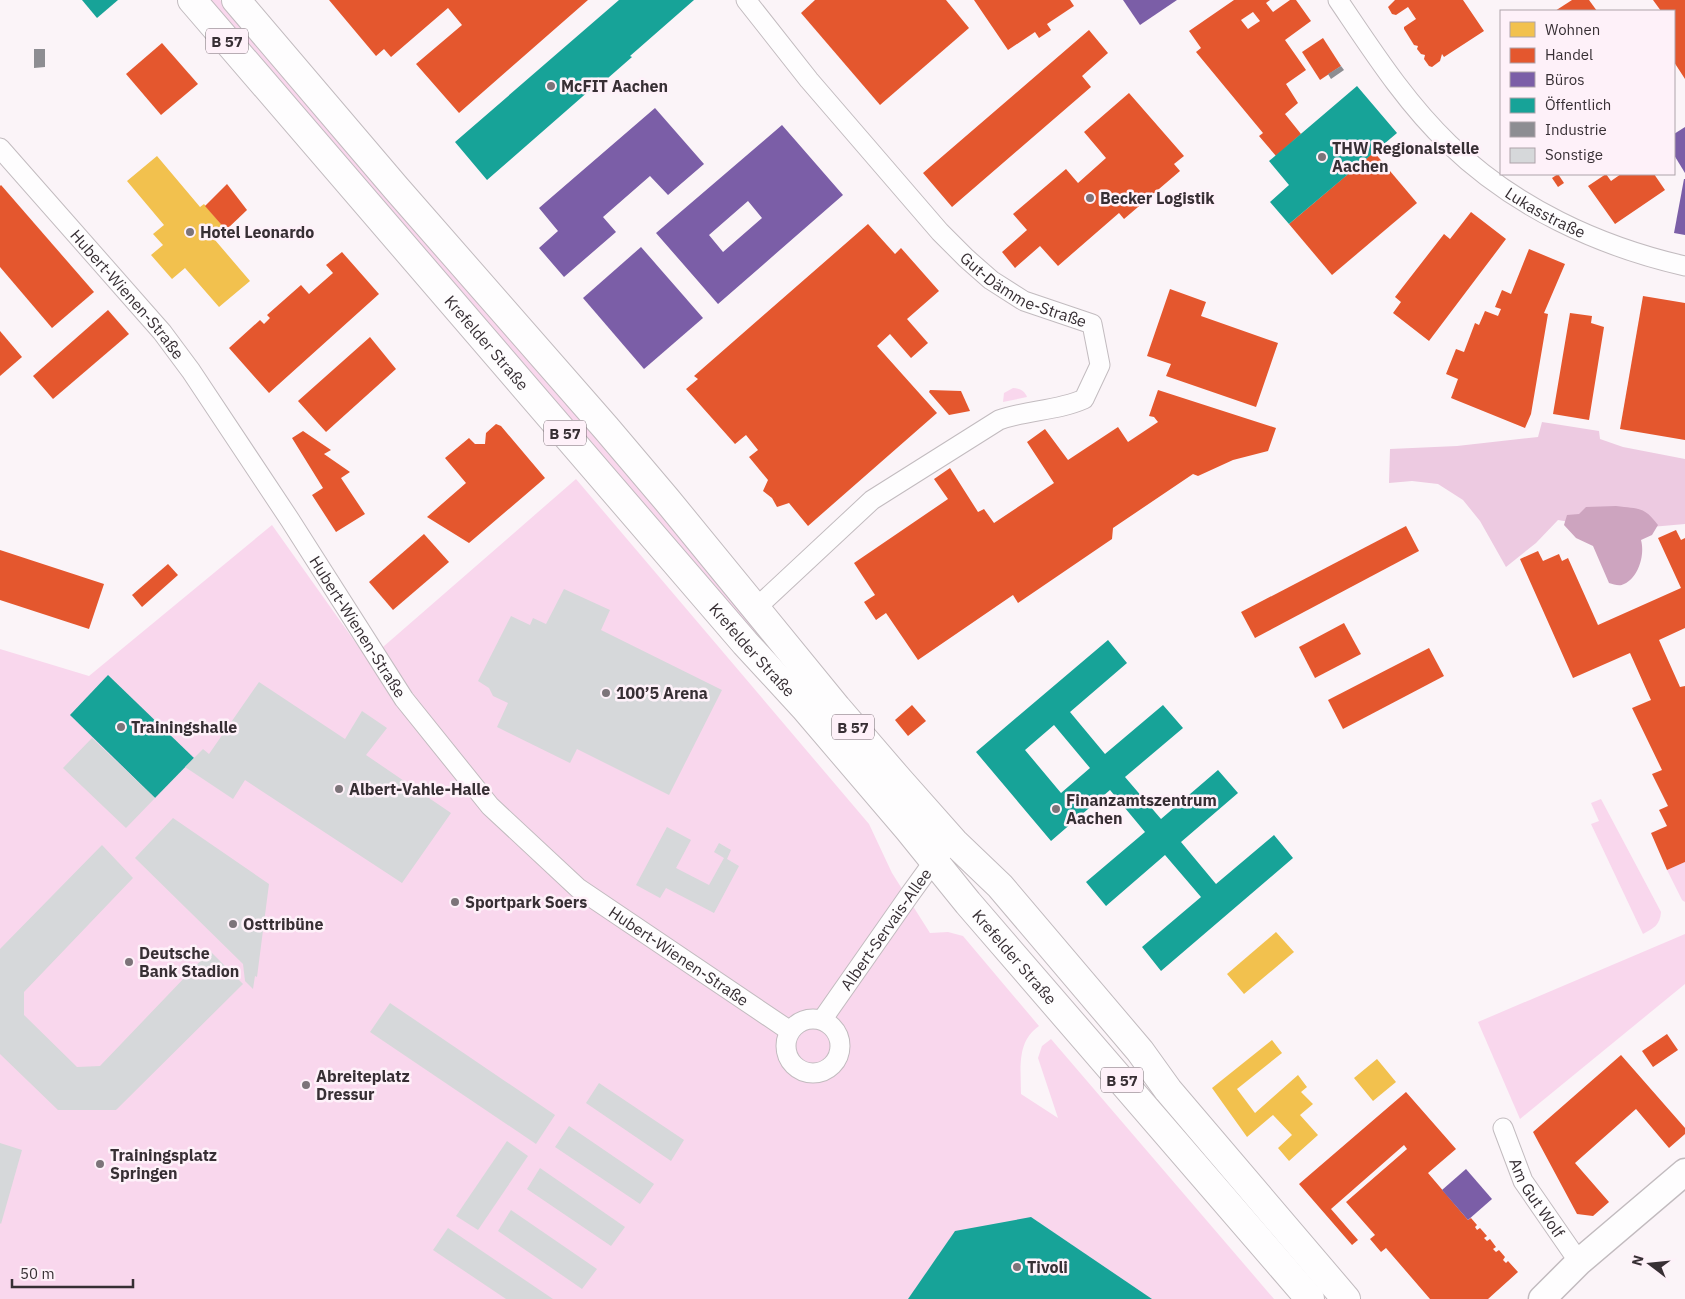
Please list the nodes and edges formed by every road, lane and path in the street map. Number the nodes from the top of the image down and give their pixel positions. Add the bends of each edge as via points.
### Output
1 (192, 0) edge
2 (236, 0) edge
3 (1338, 0) edge
4 (748, 1) edge
5 (0, 148) edge
6 (1685, 266) edge
7 (755, 609) junction
8 (954, 842) junction
9 (934, 861) junction
10 (822, 1020) junction
11 (790, 1031) junction
12 (1503, 1128) dead end
13 (1685, 1172) edge
14 (1579, 1262) junction
15 (1310, 1299) edge
16 (1346, 1299) edge
17 (1542, 1299) edge

1 - 9 main road, Krefelder Straße / B 57
2 - 7 main road, Krefelder Straße / B 57 via 606,428
3 - 6 street, Lukasstraße via 1412,104 1449,144 1483,174 1574,230 1608,244
4 - 7 street, Gut-Dämme-Straße via 809,80 966,258 1024,301 1092,324 1100,365 1084,400 999,420 872,500
5 - 11 street, Hubert-Wienen-Straße via 162,332 191,370 404,699 490,806 578,888
7 - 8 main road, Krefelder Straße / B 57
8 - 9 street, Albert-Servais-Allee
8 - 16 main road, Krefelder Straße / B 57 via 1000,886
9 - 10 street, Albert-Servais-Allee
9 - 15 main road, Krefelder Straße / B 57
10 - 11 street via 798,1022
10 - 11 street via 833,1028 839,1039 839,1052 834,1064 822,1072 807,1073 789,1060 785,1045
12 - 14 street, Am Gut Wolf via 1523,1181
13 - 14 street
14 - 17 street

